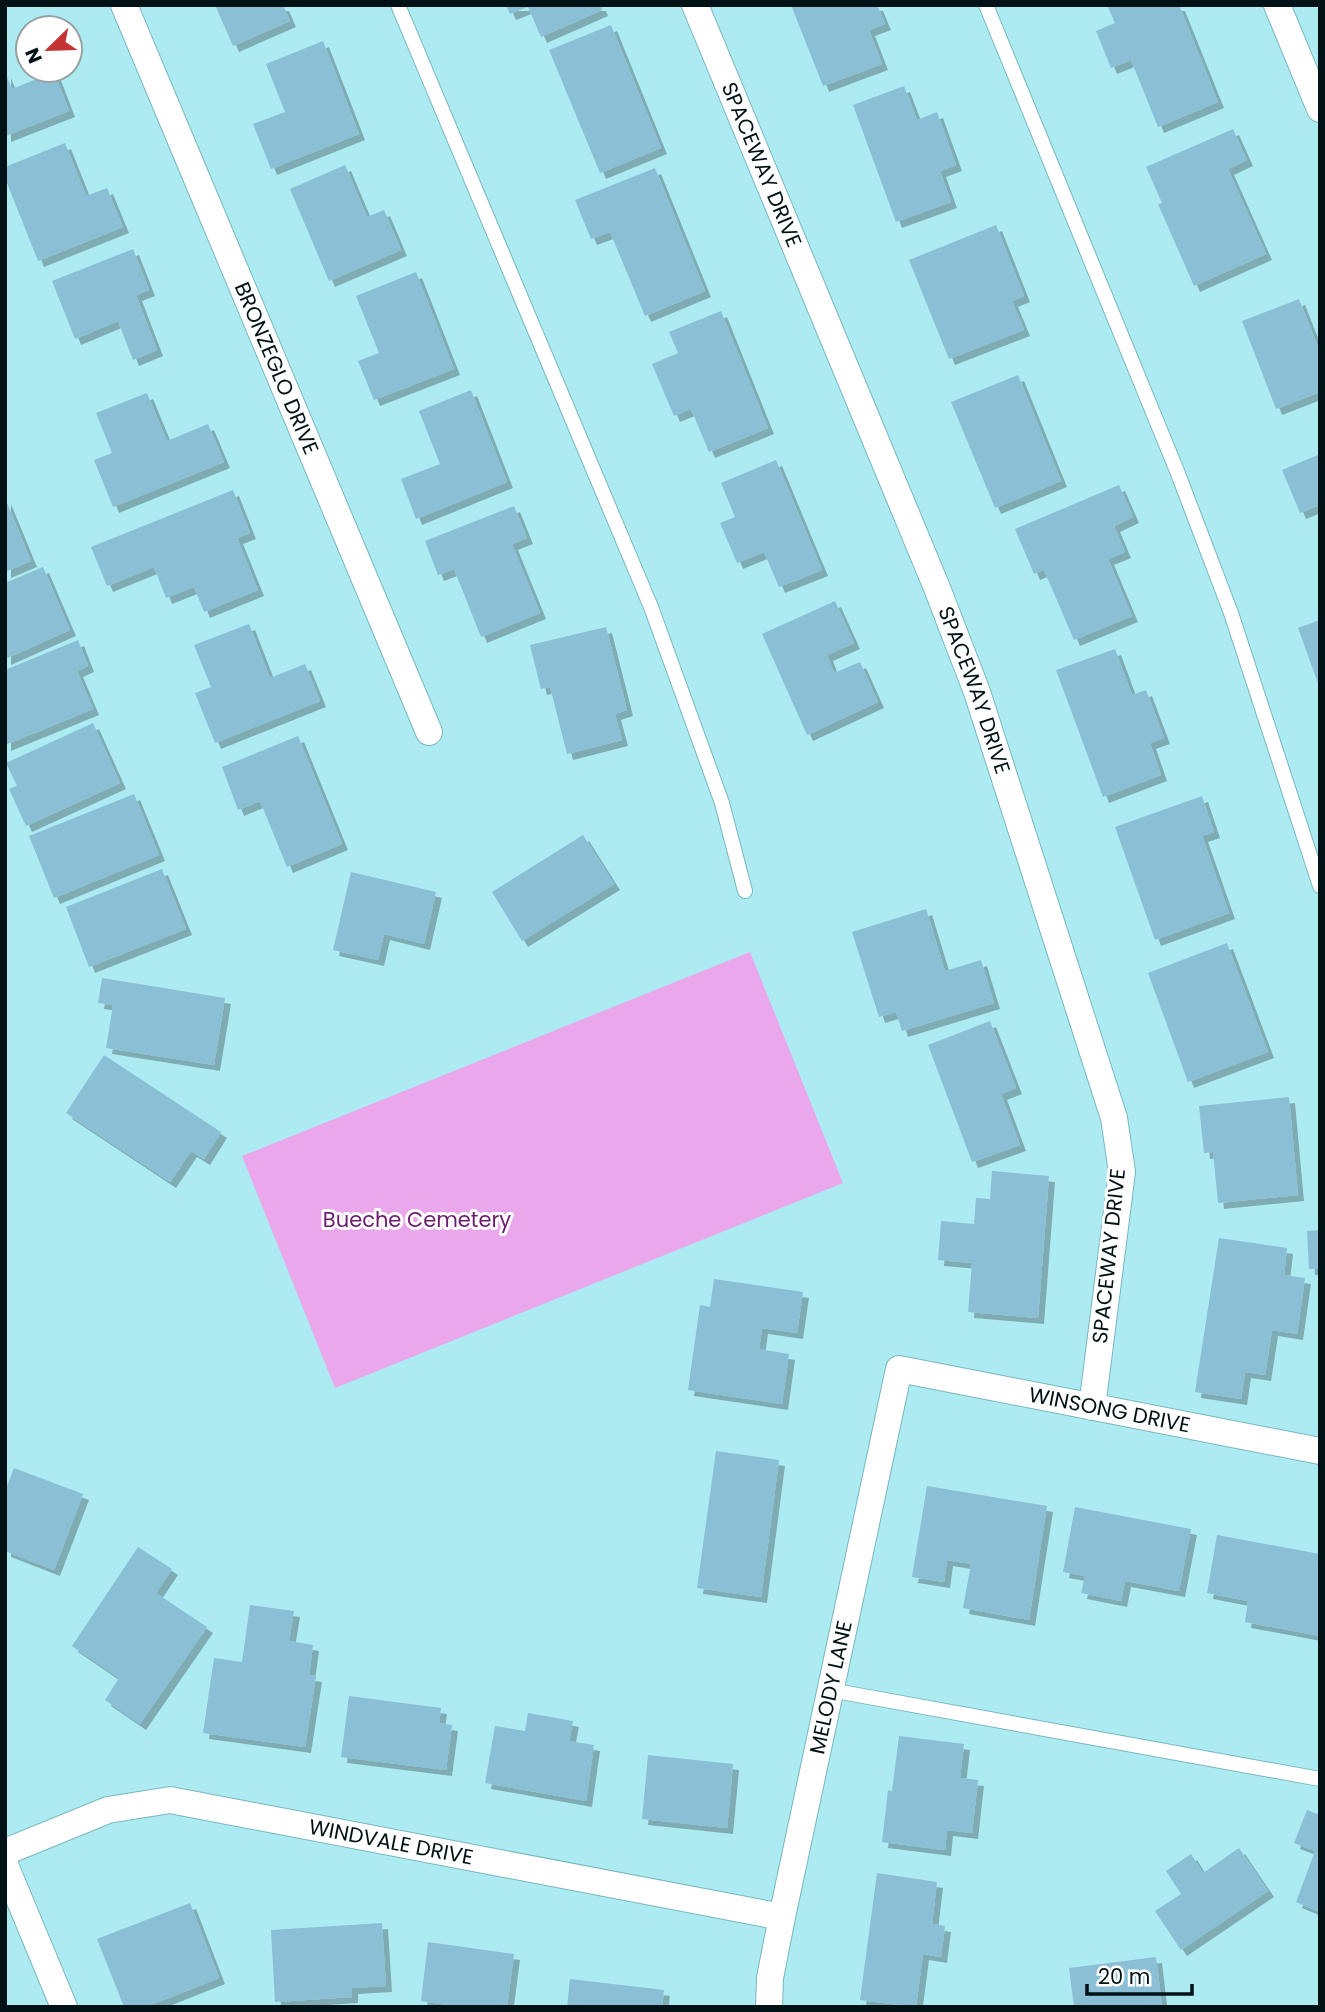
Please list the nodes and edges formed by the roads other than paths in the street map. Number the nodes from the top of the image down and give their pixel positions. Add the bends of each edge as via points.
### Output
1 (124, 5) edge
2 (398, 5) edge
3 (695, 5) edge
4 (986, 5) edge
5 (1277, 5) edge
6 (1320, 109) edge
7 (429, 732) dead end
8 (1320, 886) edge
9 (745, 891) dead end
10 (899, 1369) joint
11 (1092, 1407) junction
12 (1320, 1451) edge
13 (830, 1690) junction
14 (1320, 1779) edge
15 (5, 1852) edge
16 (5, 1866) edge
17 (782, 1917) junction
18 (64, 2007) edge
19 (769, 2007) edge

1 - 7 street, BRONZEGLO DRIVE
2 - 9 lane via 651,607 722,803
3 - 11 street, SPACEWAY DRIVE via 978,692 1114,1118 1122,1172
4 - 8 lane via 1231,613
5 - 6 street
10 - 11 street, WINSONG DRIVE
10 - 13 street, MELODY LANE
11 - 12 street, WINSONG DRIVE
13 - 14 lane
13 - 17 street, MELODY LANE
15 - 17 street, WINDVALE DRIVE via 108,1810 170,1800
16 - 18 street
17 - 19 street, MELODY LANE

